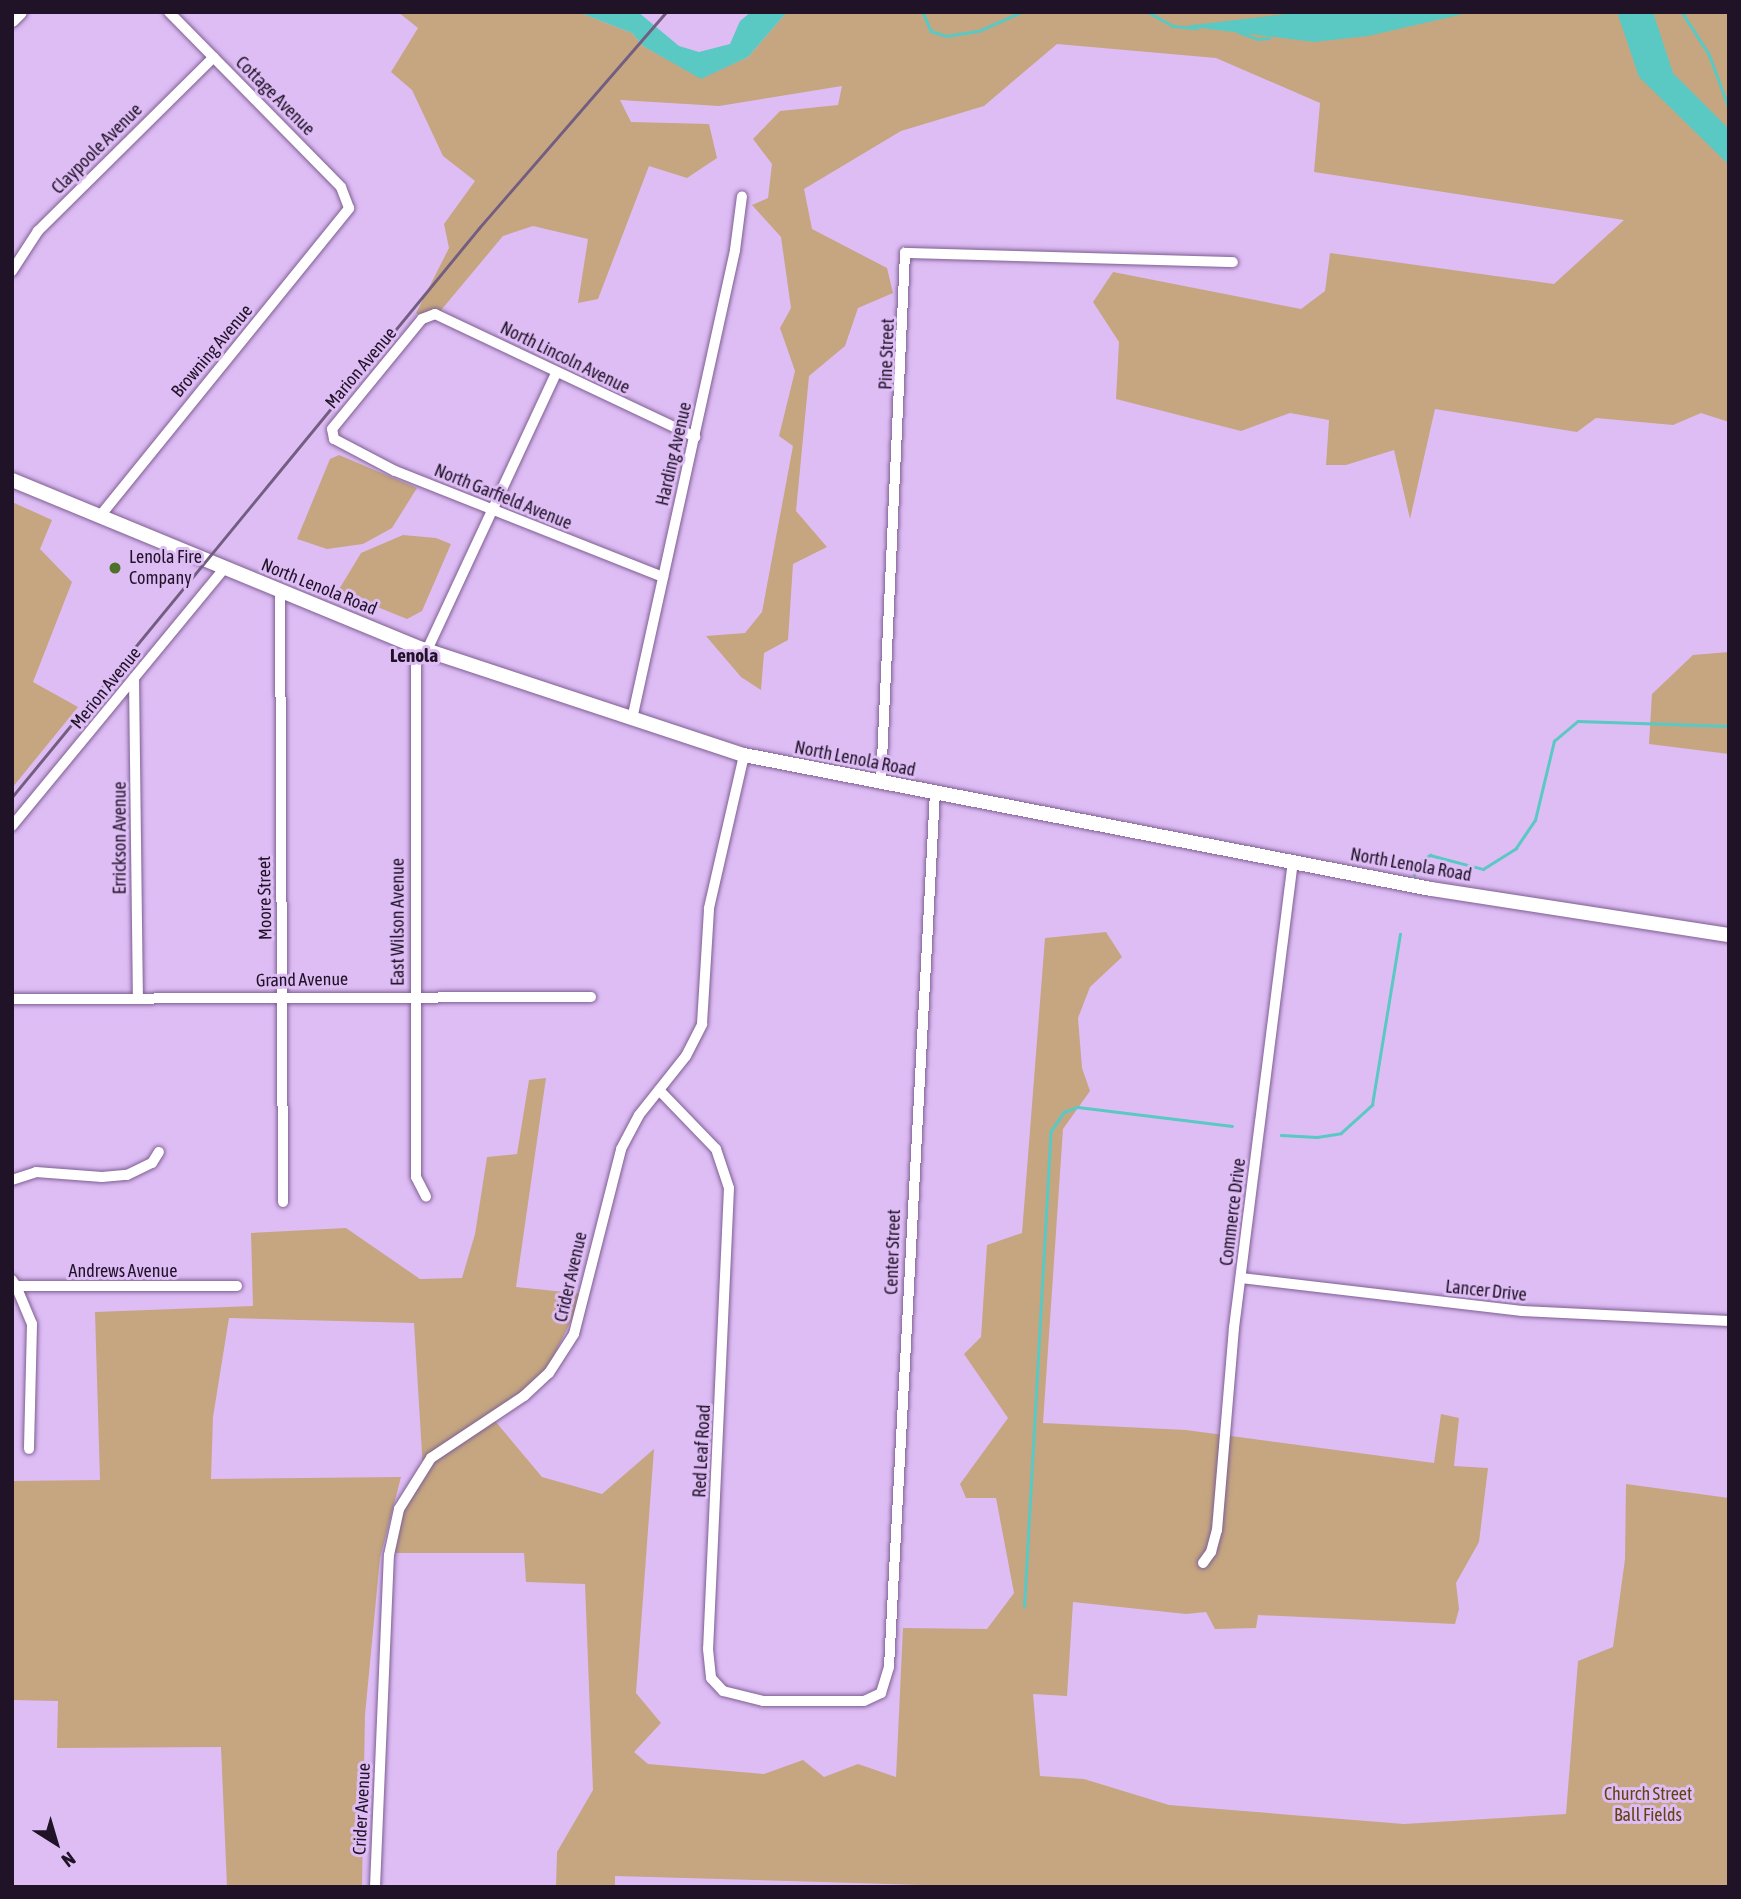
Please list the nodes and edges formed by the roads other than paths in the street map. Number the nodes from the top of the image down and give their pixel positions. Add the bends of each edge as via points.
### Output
1 (20, 12) edge
2 (169, 12) edge
3 (12, 20) edge
4 (214, 57) junction
5 (742, 195) dead end
6 (349, 208) joint
7 (1233, 262) dead end
8 (12, 271) edge
9 (422, 319) joint
10 (556, 373) junction
11 (695, 437) junction
12 (334, 439) joint
13 (12, 480) edge
14 (494, 509) junction
15 (100, 516) junction
16 (224, 569) junction
17 (663, 577) junction
18 (280, 593) junction
19 (421, 648) junction
20 (134, 678) junction
21 (632, 719) junction
22 (744, 755) junction
23 (881, 782) junction
24 (935, 793) junction
25 (12, 826) edge
26 (1293, 863) junction
27 (1729, 934) edge
28 (282, 996) junction
29 (414, 997) junction
30 (592, 997) dead end
31 (138, 998) junction
32 (12, 999) edge
33 (659, 1090) junction
34 (159, 1152) dead end
35 (12, 1180) edge
36 (426, 1197) dead end
37 (282, 1202) dead end
38 (1241, 1278) junction
39 (14, 1283) edge
40 (237, 1286) dead end
41 (1729, 1321) edge
42 (29, 1449) dead end
43 (1203, 1563) dead end
44 (864, 1701) joint
45 (374, 1887) edge

1 - 3 main road
2 - 4 street, Cottage Avenue
4 - 6 street, Cottage Avenue via 341,187
4 - 8 street, Claypoole Avenue via 46,224
5 - 11 street, Harding Avenue
6 - 15 street, Browning Avenue
7 - 23 street, Pine Street via 905,253
9 - 10 street, North Lincoln Avenue via 435,314 444,317
9 - 12 street, Marion Avenue via 336,422
10 - 11 street, North Lincoln Avenue
10 - 14 street
11 - 17 street, Harding Avenue
12 - 14 street, North Garfield Avenue via 395,471
13 - 15 main road, North Lenola Road
14 - 17 street, North Garfield Avenue
14 - 19 street
15 - 16 main road, North Lenola Road
16 - 18 main road, North Lenola Road
16 - 20 street, Merion Avenue
17 - 21 street, Harding Avenue
18 - 19 main road, North Lenola Road
18 - 28 street, Moore Street
19 - 21 main road, North Lenola Road
19 - 29 street, East Wilson Avenue
20 - 25 street, Merion Avenue
20 - 31 street, Errickson Avenue
21 - 22 main road, North Lenola Road
22 - 23 main road, North Lenola Road
22 - 33 street, Crider Avenue via 709,908 705,1013 693,1046
23 - 24 main road, North Lenola Road
24 - 26 main road, North Lenola Road
24 - 44 street, Center Street via 889,1667 881,1693
26 - 27 main road, North Lenola Road via 1529,905
26 - 38 street, Commerce Drive
28 - 29 street, Grand Avenue
28 - 31 street, Grand Avenue
28 - 37 street, Moore Street
29 - 30 street, Grand Avenue
29 - 36 street, East Wilson Avenue via 415,1177
31 - 32 street, Grand Avenue
33 - 44 street, Red Leaf Road via 716,1149 729,1188 708,1649 711,1678 723,1691 763,1701
33 - 45 street, Crider Avenue via 632,1126 616,1161 579,1320 565,1350 524,1396 431,1458 399,1509 389,1555
34 - 35 street via 152,1163 127,1175 36,1172
38 - 41 street, Lancer Drive via 1522,1311
38 - 43 street, Commerce Drive via 1217,1530 1212,1552
39 - 40 street, Andrews Avenue
39 - 42 street via 32,1324

